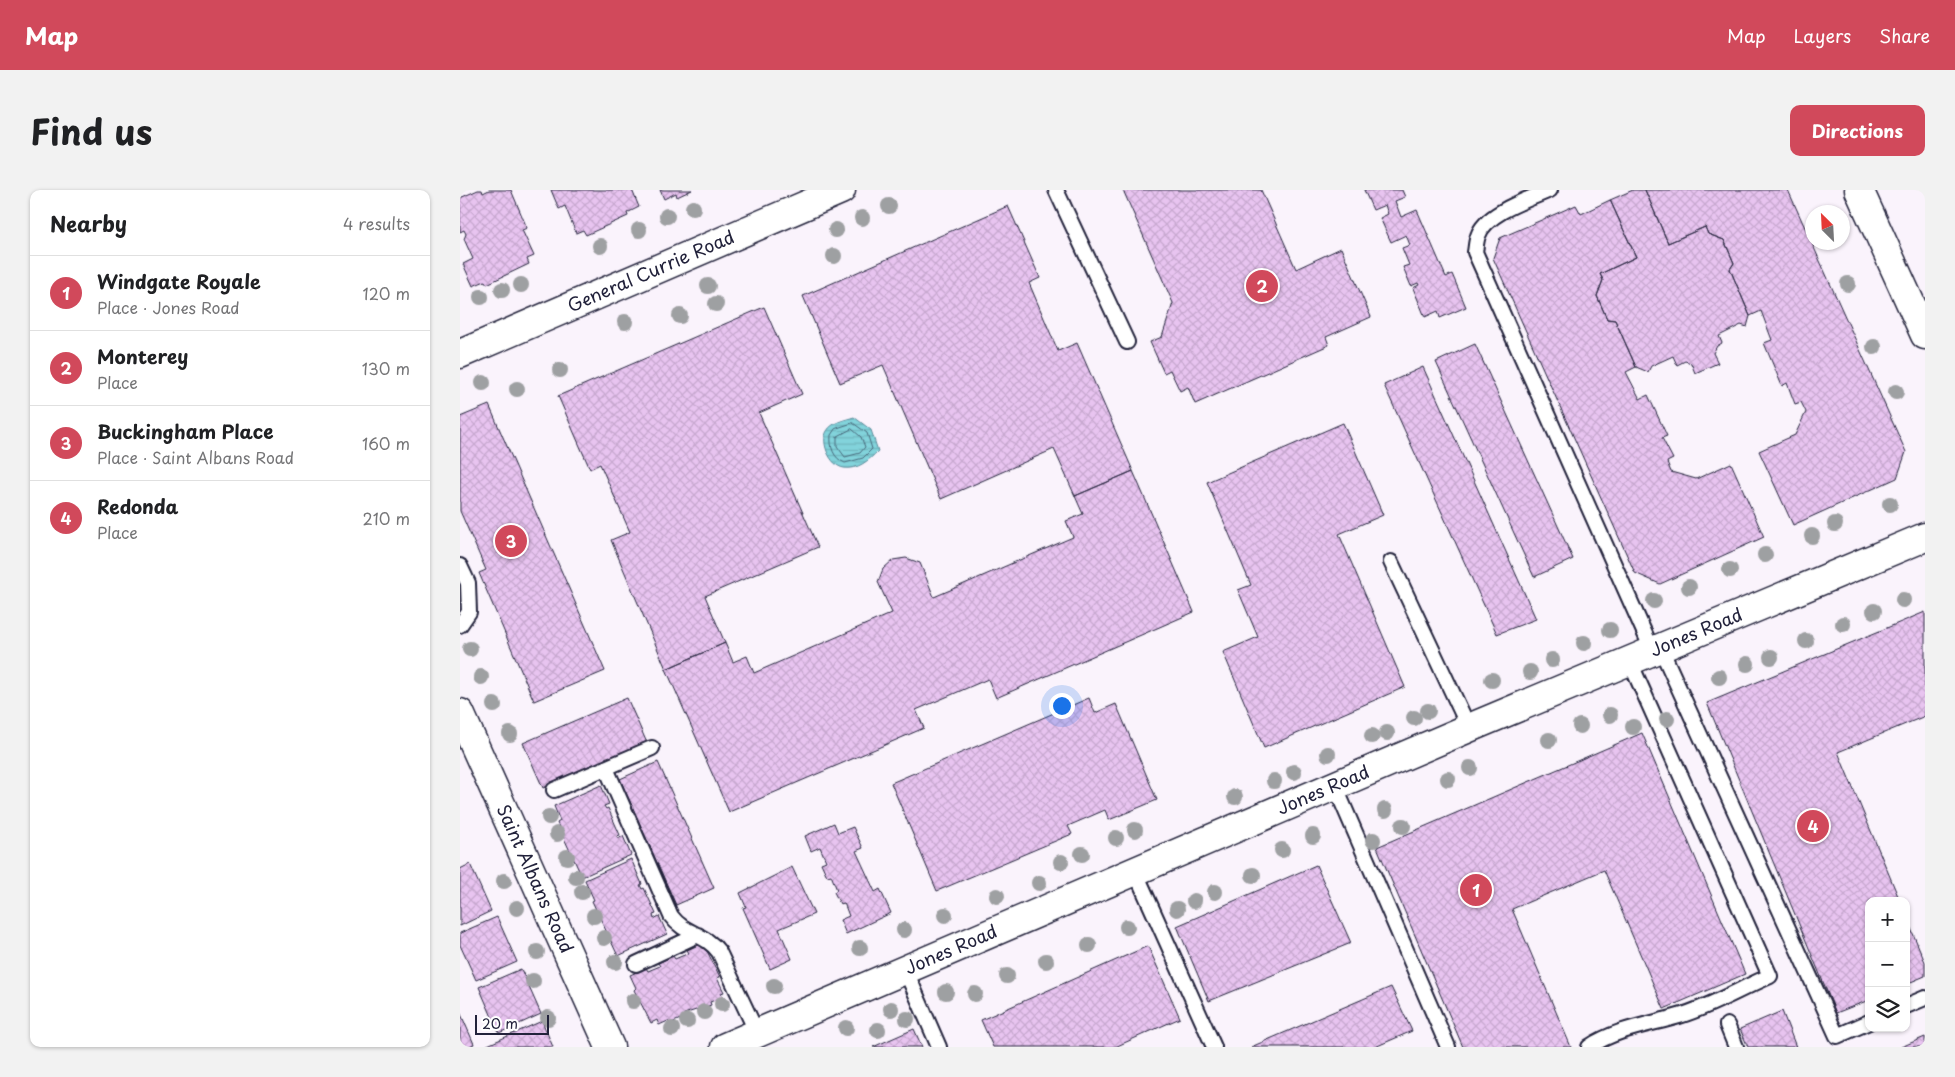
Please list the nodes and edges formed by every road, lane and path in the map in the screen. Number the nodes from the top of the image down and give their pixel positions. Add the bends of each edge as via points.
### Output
1 (841, 190) edge
2 (1056, 190) edge
3 (1550, 190) edge
4 (1859, 190) edge
5 (1925, 335) edge
6 (1127, 342) dead end
7 (460, 354) edge
8 (1925, 537) edge
9 (1391, 562) dead end
10 (460, 566) edge
11 (460, 625) edge
12 (1648, 654) junction
13 (460, 713) edge
14 (1469, 728) junction
15 (652, 748) dead end
16 (606, 768) junction
17 (1335, 786) junction
18 (554, 790) dead end
19 (1135, 871) junction
20 (698, 935) junction
21 (636, 964) dead end
22 (905, 969) junction
23 (1925, 998) edge
24 (1910, 1004) edge
25 (1865, 1024) edge
26 (1726, 1025) dead end
27 (757, 1033) junction
28 (610, 1047) edge
29 (725, 1047) edge
30 (939, 1047) edge
31 (1214, 1047) edge
32 (1448, 1047) edge
33 (1589, 1047) edge
34 (1736, 1047) edge

1 - 7 street, General Currie Road
2 - 6 lane
3 - 12 lane via 1489,220 1478,235 1475,252
4 - 5 street
8 - 12 street, Jones Road
9 - 14 lane
10 - 11 lane via 468,583 469,612
12 - 14 street, Jones Road
12 - 25 lane via 1838,1036
12 - 33 lane via 1770,976 1680,1016 1622,1030
13 - 28 street, Saint Albans Road
14 - 17 street, Jones Road
15 - 16 lane
16 - 18 lane
16 - 20 lane via 671,916 680,927
17 - 19 street, Jones Road
17 - 32 lane
19 - 22 street, Jones Road
19 - 31 lane
20 - 21 lane
20 - 27 lane via 711,940 719,952
22 - 27 street, Jones Road
22 - 30 lane
23 - 24 lane
26 - 34 lane
27 - 29 street, Jones Road

